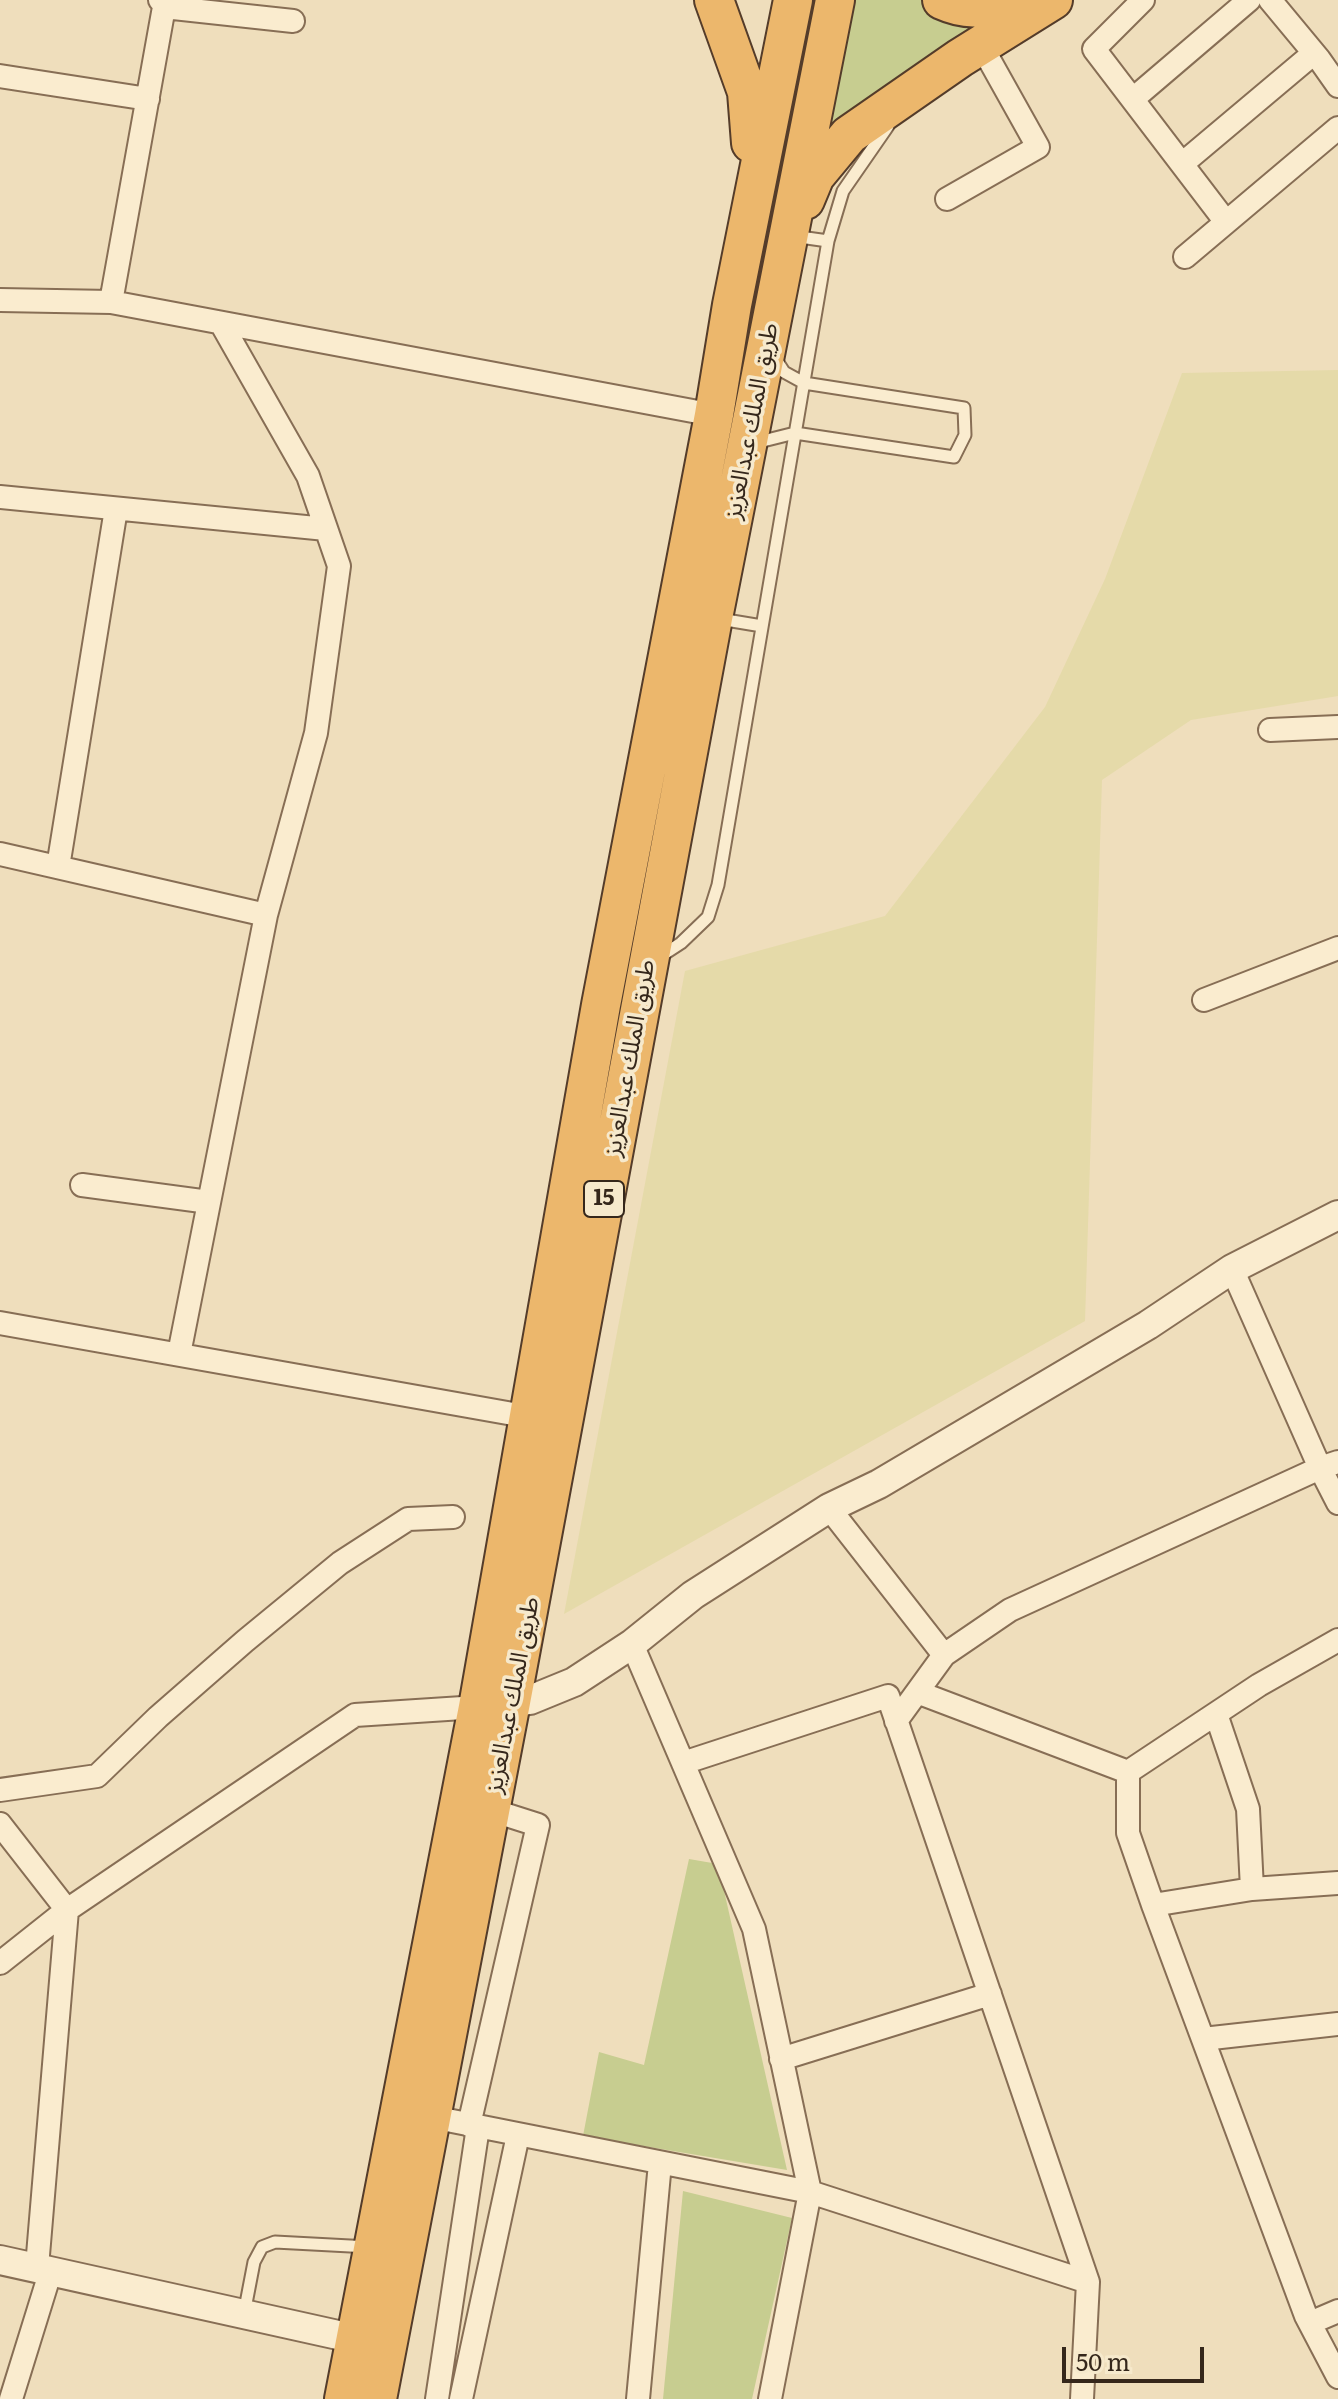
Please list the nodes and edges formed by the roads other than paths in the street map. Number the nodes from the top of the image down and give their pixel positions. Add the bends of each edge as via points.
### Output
1 (714, 0) edge
2 (793, 0) edge
3 (835, 0) edge
4 (942, 0) edge
5 (1000, 0) edge
6 (1053, 0) edge
7 (1143, 0) edge
8 (1249, 0) edge
9 (1270, 0) edge
10 (162, 3) edge
11 (293, 21) dead end
12 (981, 45) junction
13 (1314, 53) junction
14 (0, 76) edge
15 (920, 86) junction
16 (1338, 86) edge
17 (148, 99) junction
18 (1133, 99) junction
19 (1338, 128) edge
20 (1182, 164) junction
21 (947, 199) dead end
22 (1226, 222) junction
23 (746, 233) junction
24 (789, 235) junction
25 (828, 241) junction
26 (1185, 257) dead end
27 (0, 300) edge
28 (111, 302) junction
29 (221, 323) junction
30 (767, 346) junction
31 (804, 383) junction
32 (714, 415) junction
33 (795, 433) junction
34 (747, 445) junction
35 (0, 497) edge
36 (116, 509) junction
37 (326, 529) junction
38 (713, 618) junction
39 (762, 626) junction
40 (1338, 727) edge
41 (1270, 730) dead end
42 (0, 854) edge
43 (58, 867) junction
44 (266, 915) junction
45 (1338, 948) edge
46 (647, 964) junction
47 (1204, 1000) dead end
48 (82, 1185) dead end
49 (209, 1202) junction
50 (1338, 1215) edge
51 (1232, 1269) junction
52 (0, 1323) edge
53 (179, 1354) junction
54 (530, 1417) junction
55 (1329, 1465) edge
56 (1338, 1503) edge
57 (829, 1508) junction
58 (453, 1517) dead end
59 (1338, 1640) edge
60 (632, 1644) junction
61 (944, 1655) junction
62 (917, 1692) junction
63 (495, 1705) junction
64 (1216, 1714) junction
65 (896, 1721) junction
66 (683, 1763) junction
67 (1128, 1772) junction
68 (0, 1790) edge
69 (491, 1810) junction
70 (0, 1824) edge
71 (1338, 1883) edge
72 (1252, 1889) junction
73 (1153, 1905) junction
74 (67, 1910) junction
75 (0, 1963) edge
76 (990, 1994) junction
77 (1338, 2024) edge
78 (1203, 2039) junction
79 (781, 2059) junction
80 (432, 2117) junction
81 (474, 2126) junction
82 (518, 2135) junction
83 (660, 2163) junction
84 (810, 2192) junction
85 (373, 2248) junction
86 (0, 2260) edge
87 (44, 2269) junction
88 (1088, 2282) junction
89 (1338, 2311) edge
90 (244, 2314) junction
91 (1310, 2323) junction
92 (356, 2339) junction
93 (1338, 2377) edge
94 (11, 2399) edge
95 (344, 2399) edge
96 (377, 2399) edge
97 (437, 2399) edge
98 (461, 2399) edge
99 (638, 2399) edge
100 (770, 2399) edge
101 (1082, 2399) edge

1 - 23 highway via 747,92 752,136
2 - 23 highway, طريق الملك عبدالعزيز / 15
3 - 24 highway, طريق الملك عبدالعزيز / 15
4 - 5 highway via 958,8
6 - 12 highway
7 - 18 street via 1094,49
8 - 18 street
9 - 13 street
10 - 11 street
10 - 17 street
12 - 15 highway
12 - 21 street via 1038,147
13 - 16 street
13 - 20 street
14 - 17 street
15 - 24 highway via 849,135 815,176
15 - 25 lane via 843,191
17 - 28 street
18 - 20 street
19 - 22 street
20 - 22 street
22 - 26 street
23 - 32 highway, طريق الملك عبدالعزيز / 15
24 - 25 lane
24 - 30 highway, طريق الملك عبدالعزيز / 15
25 - 31 lane
27 - 28 street
28 - 29 street
29 - 32 street
29 - 37 street via 308,476
30 - 31 lane via 784,372
30 - 34 highway, طريق الملك عبدالعزيز / 15
31 - 33 lane
31 - 33 lane via 964,408 965,435 954,457
32 - 54 highway, طريق الملك عبدالعزيز / 15 via 601,1005
33 - 34 lane
33 - 39 lane
34 - 38 highway, طريق الملك عبدالعزيز / 15
35 - 36 street
36 - 37 street
36 - 43 street
37 - 44 street via 339,566 316,733
38 - 39 lane
38 - 46 highway, طريق الملك عبدالعزيز / 15
39 - 46 lane via 708,917 681,943
40 - 41 street
42 - 43 street
43 - 44 street
44 - 49 street
45 - 47 street
46 - 63 highway, طريق الملك عبدالعزيز / 15
48 - 49 street
49 - 53 street
50 - 51 street
51 - 55 street
51 - 57 street via 1108,1349
52 - 53 street
53 - 54 street
54 - 63 highway, طريق الملك عبدالعزيز / 15
55 - 56 street
55 - 61 street via 1010,1610
57 - 60 street via 693,1595
57 - 61 street
58 - 68 street via 408,1519 340,1563 158,1717 97,1776
59 - 64 street
60 - 63 street via 574,1682 530,1700
60 - 66 street
61 - 62 street
62 - 65 street
62 - 67 street
63 - 69 highway, طريق الملك عبدالعزيز / 15
63 - 74 street via 355,1715
63 - 85 highway, طريق الملك عبدالعزيز / 15
64 - 67 street
64 - 72 street via 1248,1809
65 - 66 street via 888,1696
65 - 76 street
66 - 79 street via 754,1929
67 - 73 street via 1128,1833
69 - 80 highway, طريق الملك عبدالعزيز / 15
69 - 81 street via 538,1825
70 - 74 street
71 - 72 street
72 - 73 street
73 - 78 street
74 - 75 street
74 - 87 street
76 - 79 street
76 - 88 street
77 - 78 street
78 - 91 street
79 - 84 street
80 - 81 street
80 - 96 highway, طريق الملك عبدالعزيز / 15
81 - 82 street
81 - 97 street
82 - 83 street
82 - 98 street
83 - 84 street
83 - 99 street
84 - 88 street
84 - 100 street
85 - 90 lane via 275,2242 262,2247
85 - 92 highway, طريق الملك عبدالعزيز / 15
86 - 87 street
87 - 90 street
87 - 94 street
88 - 101 street
89 - 91 street
90 - 92 street
91 - 93 street
92 - 95 highway, طريق الملك عبدالعزيز / 15

